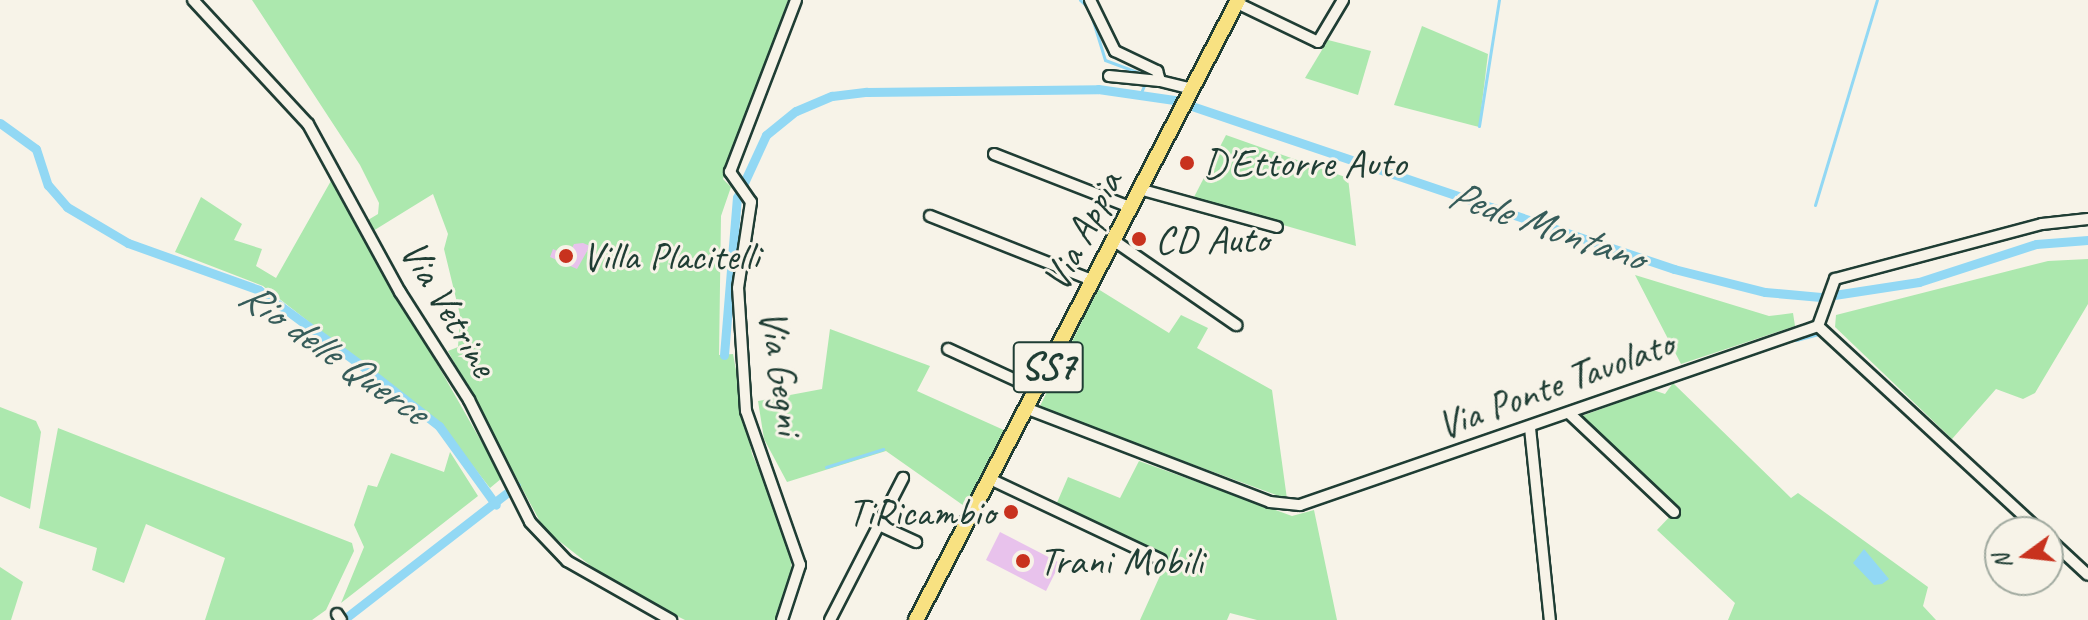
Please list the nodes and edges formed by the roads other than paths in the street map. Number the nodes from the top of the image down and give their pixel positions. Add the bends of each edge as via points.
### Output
1 (193, 0) edge
2 (796, 0) edge
3 (1090, 0) edge
4 (1343, 0) edge
5 (1238, 1) edge
6 (1109, 76) dead end
7 (1151, 80) junction
8 (1192, 90) junction
9 (994, 154) dead end
10 (1139, 189) junction
11 (1130, 207) junction
12 (930, 216) dead end
13 (2088, 219) edge
14 (1277, 227) dead end
15 (1113, 240) junction
16 (1092, 280) junction
17 (1236, 325) dead end
18 (1818, 326) junction
19 (948, 349) dead end
20 (1037, 390) junction
21 (1028, 409) junction
22 (1570, 414) junction
23 (1530, 428) junction
24 (903, 478) dead end
25 (990, 479) junction
26 (1674, 512) dead end
27 (2024, 516) edge
28 (879, 525) junction
29 (916, 542) dead end
30 (2064, 553) edge
31 (1161, 560) dead end
32 (2088, 575) edge
33 (671, 620) edge
34 (782, 620) edge
35 (830, 620) edge
36 (916, 620) edge
37 (1550, 620) edge

1 - 33 street, Via Vetrine via 308,124 517,498 567,561
2 - 34 street, Via Gegni via 731,177 748,193 738,288 746,411 800,565
3 - 7 street via 1106,43 1157,71
4 - 5 street via 1318,42
5 - 8 main road, Via Appia / SS7
6 - 7 street
7 - 8 street
8 - 10 main road, Via Appia / SS7
9 - 11 street
10 - 11 main road, Via Appia / SS7
10 - 14 street
11 - 15 main road, Via Appia / SS7
12 - 16 street
13 - 18 street via 2042,224 1833,284
15 - 16 main road, Via Appia / SS7
15 - 17 street
16 - 20 main road, Via Appia / SS7
18 - 22 street, Via Ponte Tavolato
18 - 27 street
19 - 20 street
20 - 21 main road, Via Appia / SS7
21 - 23 street, Via Ponte Tavolato via 1270,502 1300,505
21 - 25 main road, Via Appia / SS7
22 - 23 street, Via Ponte Tavolato
22 - 26 street
23 - 37 street
24 - 28 street
25 - 31 street
25 - 36 main road, Via Appia / SS7
28 - 29 street
28 - 35 street
30 - 32 street

